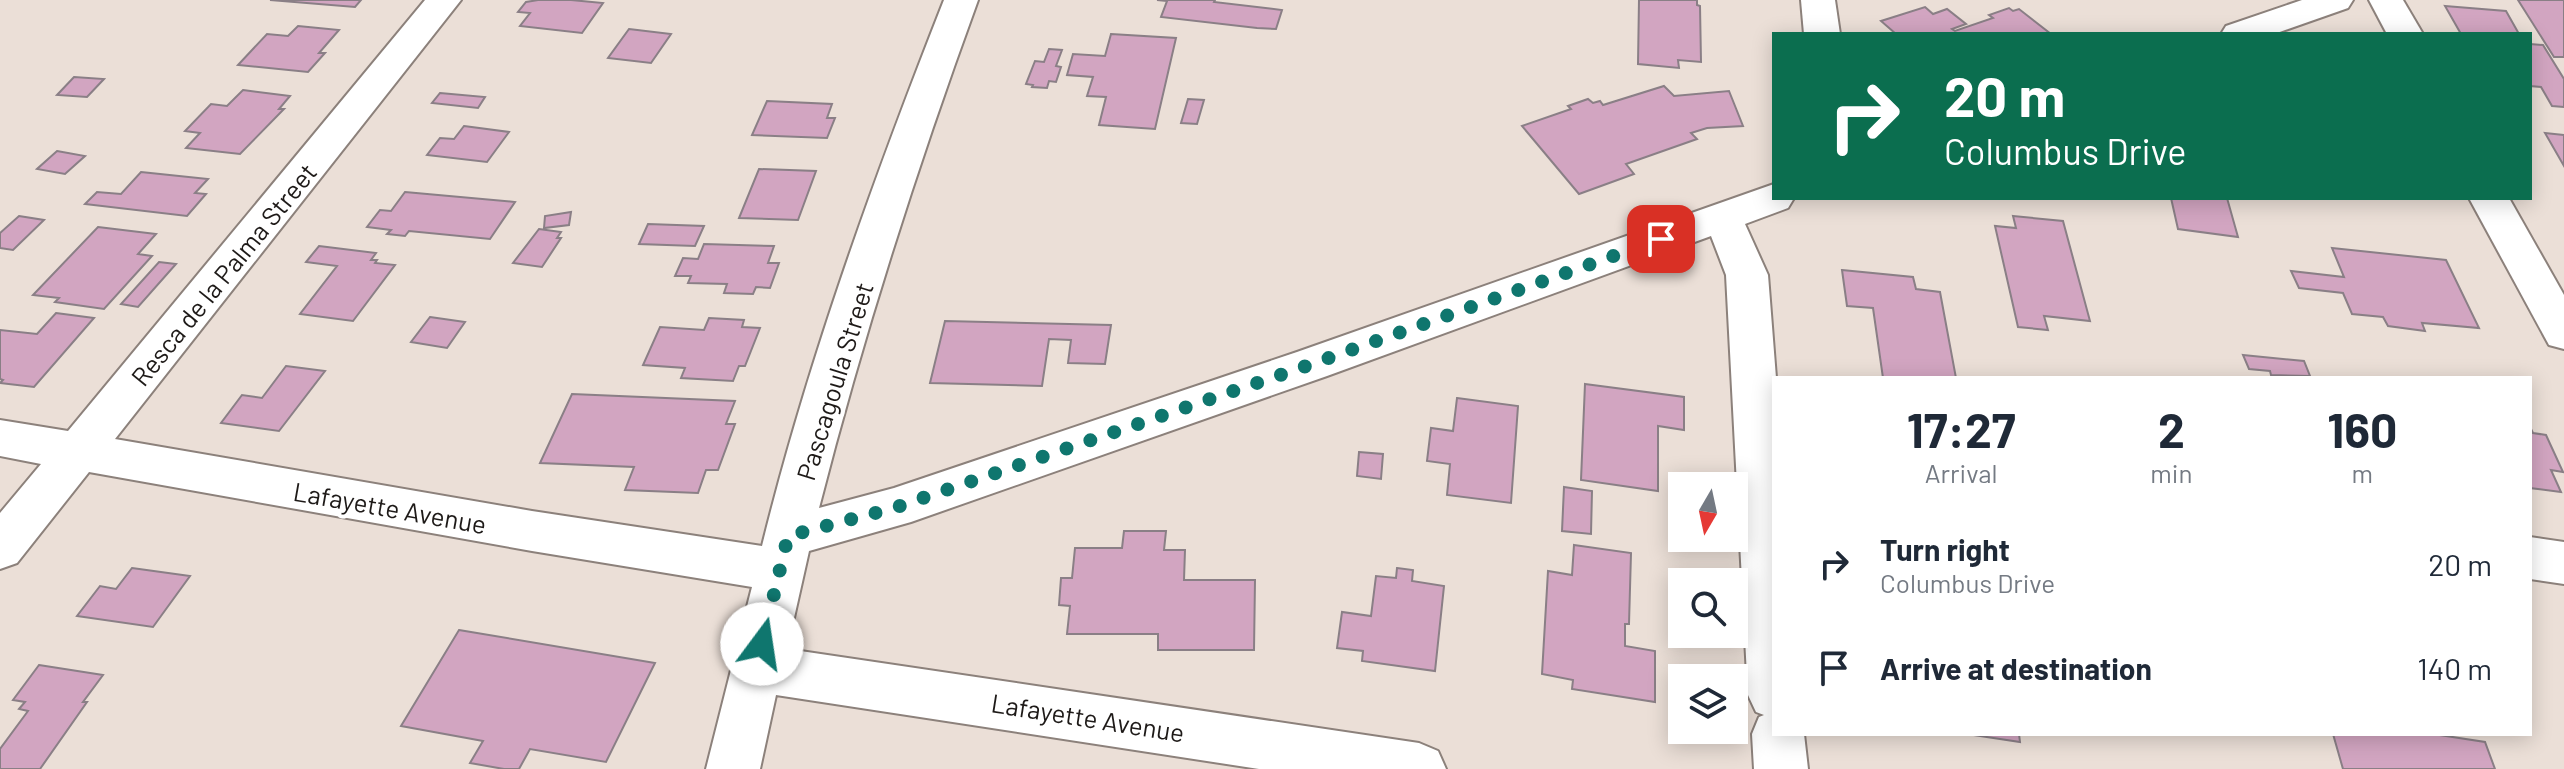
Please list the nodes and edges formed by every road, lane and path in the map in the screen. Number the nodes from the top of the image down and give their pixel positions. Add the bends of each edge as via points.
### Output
1 (444, 0) edge
2 (961, 0) edge
3 (1818, 0) edge
4 (2336, 0) edge
5 (2386, 0) edge
6 (1822, 32) edge
7 (2245, 32) edge
8 (2404, 32) edge
9 (1772, 199) edge
10 (2490, 200) edge
11 (1719, 218) junction
12 (2564, 333) edge
13 (0, 438) edge
14 (78, 453) junction
15 (1766, 465) edge
16 (0, 548) edge
17 (784, 553) junction
18 (2532, 558) edge
19 (2564, 563) edge
20 (1772, 638) edge
21 (756, 669) junction
22 (1778, 736) edge
23 (733, 769) edge
24 (1419, 769) edge
25 (1781, 769) edge

1 - 14 street, Resca de la Palma Street
2 - 17 street, Pascagoula Street via 917,116 827,391
3 - 6 street
4 - 7 street
5 - 8 street
9 - 11 street
10 - 12 street
11 - 15 street via 1733,237 1747,275
11 - 17 street via 894,508
13 - 14 street, Lafayette Avenue
14 - 16 street, Resca de la Palma Street
14 - 17 street, Lafayette Avenue via 516,529
15 - 20 street
17 - 21 street, Pascagoula Street
18 - 19 street
21 - 23 street, Pascagoula Street
21 - 24 street, Lafayette Avenue
22 - 25 street

